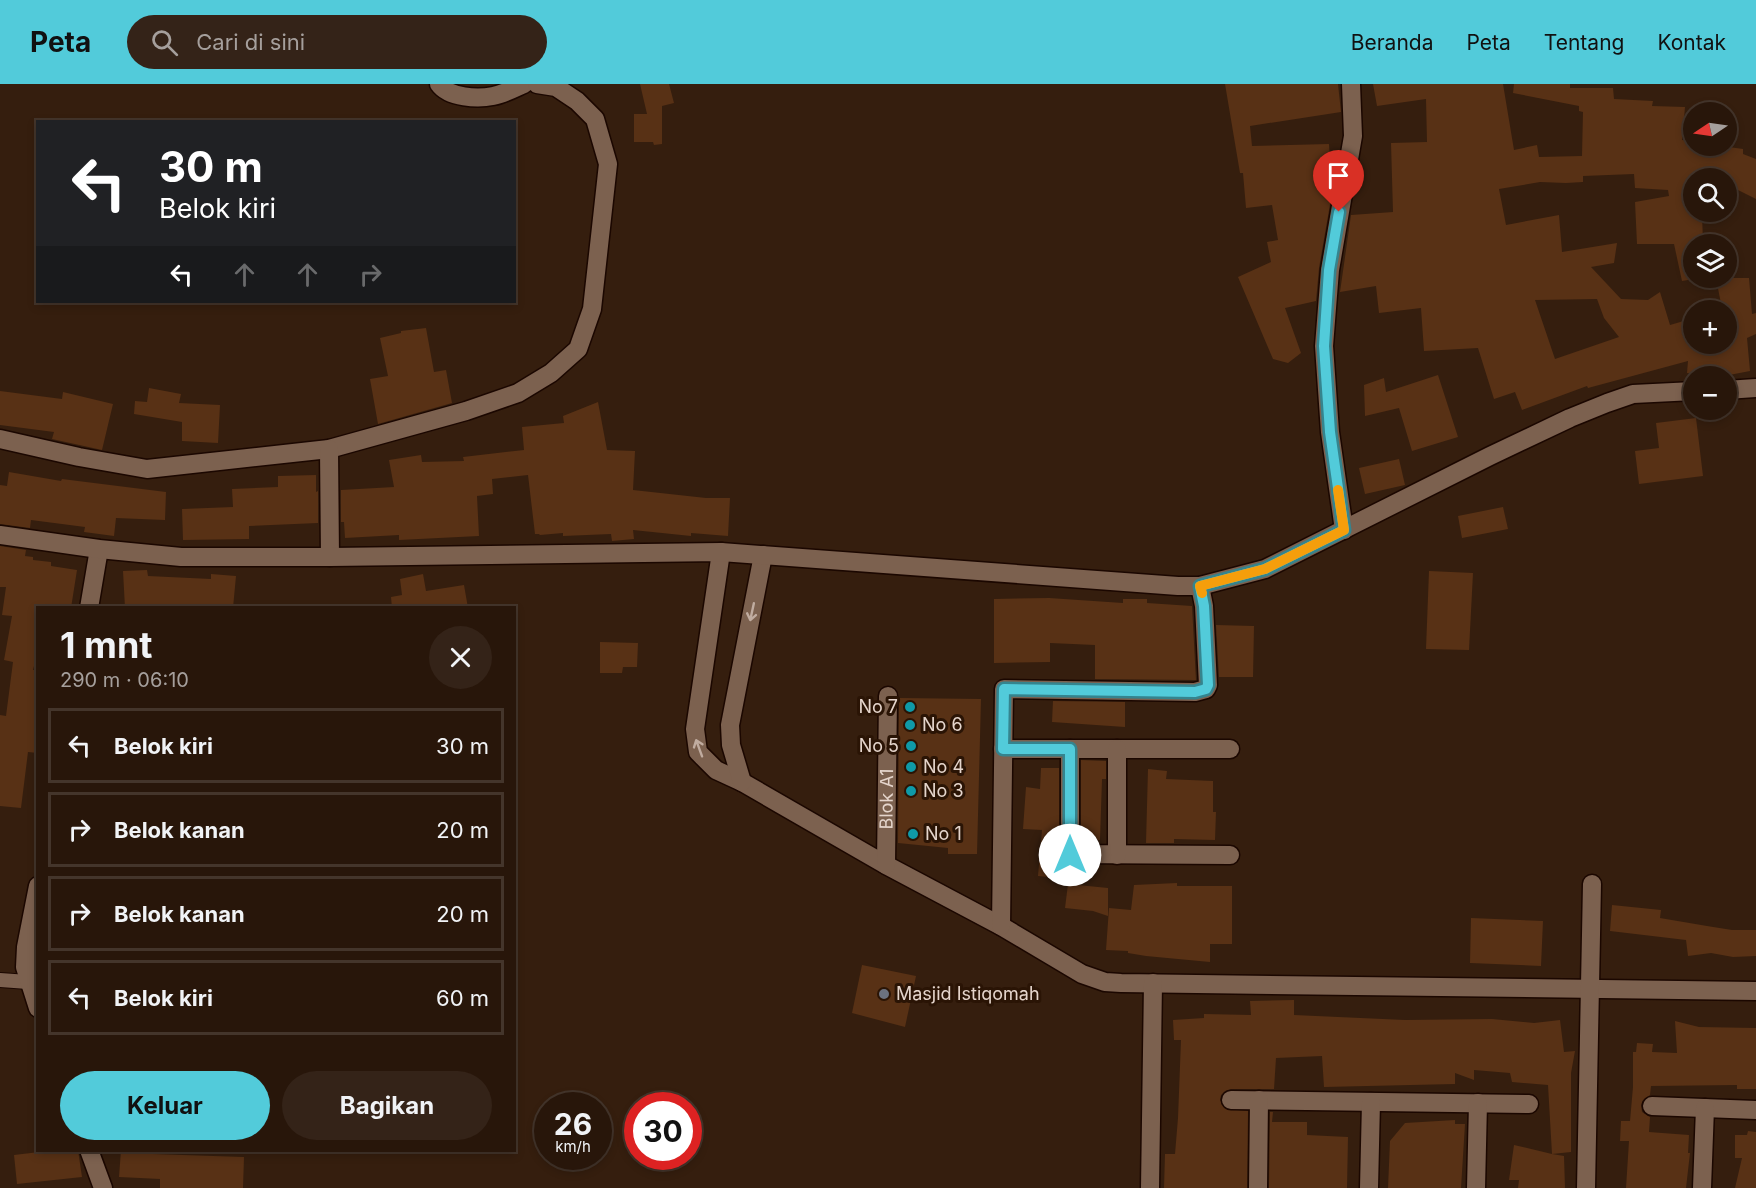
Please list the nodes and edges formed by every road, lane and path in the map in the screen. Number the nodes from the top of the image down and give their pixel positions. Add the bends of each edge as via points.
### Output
1 (440, 84) edge
2 (524, 84) edge
3 (537, 84) edge
4 (1351, 84) edge
5 (1756, 388) edge
6 (1737, 389) edge
7 (1683, 392) edge
8 (0, 440) edge
9 (329, 448) junction
10 (1344, 530) junction
11 (0, 535) edge
12 (99, 549) junction
13 (721, 552) junction
14 (764, 555) junction
15 (330, 557) junction
16 (1200, 586) junction
17 (89, 606) edge
18 (888, 696) dead end
19 (1003, 749) junction
20 (1070, 749) junction
21 (1117, 749) junction
22 (1230, 749) dead end
23 (742, 782) junction
24 (1117, 855) junction
25 (1230, 855) dead end
26 (886, 865) junction
27 (1592, 884) dead end
28 (36, 896) edge
29 (1001, 926) junction
30 (0, 980) edge
31 (28, 982) junction
32 (1153, 983) junction
33 (1590, 988) junction
34 (1756, 991) edge
35 (36, 1003) edge
36 (1231, 1100) dead end
37 (1259, 1100) junction
38 (1371, 1102) junction
39 (1478, 1103) junction
40 (1529, 1104) dead end
41 (1652, 1106) dead end
42 (1706, 1108) junction
43 (1756, 1110) edge
44 (91, 1152) edge
45 (103, 1188) edge
46 (1150, 1188) edge
47 (1258, 1188) edge
48 (1369, 1188) edge
49 (1476, 1188) edge
50 (1586, 1188) edge
51 (1702, 1188) edge

1 - 2 street via 462,96 493,96
3 - 9 street via 556,87 595,119 608,164 592,309 578,349 551,373 518,393
4 - 10 street via 1353,136 1329,270 1324,346 1330,432
5 - 6 street
7 - 10 street via 1633,394 1606,403
8 - 9 street via 147,469
9 - 15 street
10 - 16 street via 1265,569
11 - 12 street
12 - 15 street via 181,557
12 - 17 street
13 - 14 street
13 - 15 street
23 -> 13 street via 708,764 695,741
14 - 16 street
14 -> 23 street via 730,725 731,745
16 - 19 street via 1206,689 1004,689
18 - 26 street, Blok A1
19 - 20 street
19 - 29 street
20 - 21 street
20 - 24 street via 1070,855
21 - 22 street
21 - 24 street
23 - 26 street
24 - 25 street
26 - 29 street
27 - 33 street
28 - 31 street via 26,947
29 - 32 street via 1082,974 1106,982
30 - 31 lane
31 - 35 street
32 - 33 street
32 - 46 street
33 - 34 street
33 - 50 street
36 - 37 street
37 - 38 street
37 - 47 street
38 - 39 street
38 - 48 street
39 - 40 street
39 - 49 street
41 - 42 street
42 - 43 street
42 - 51 street
44 - 45 street

